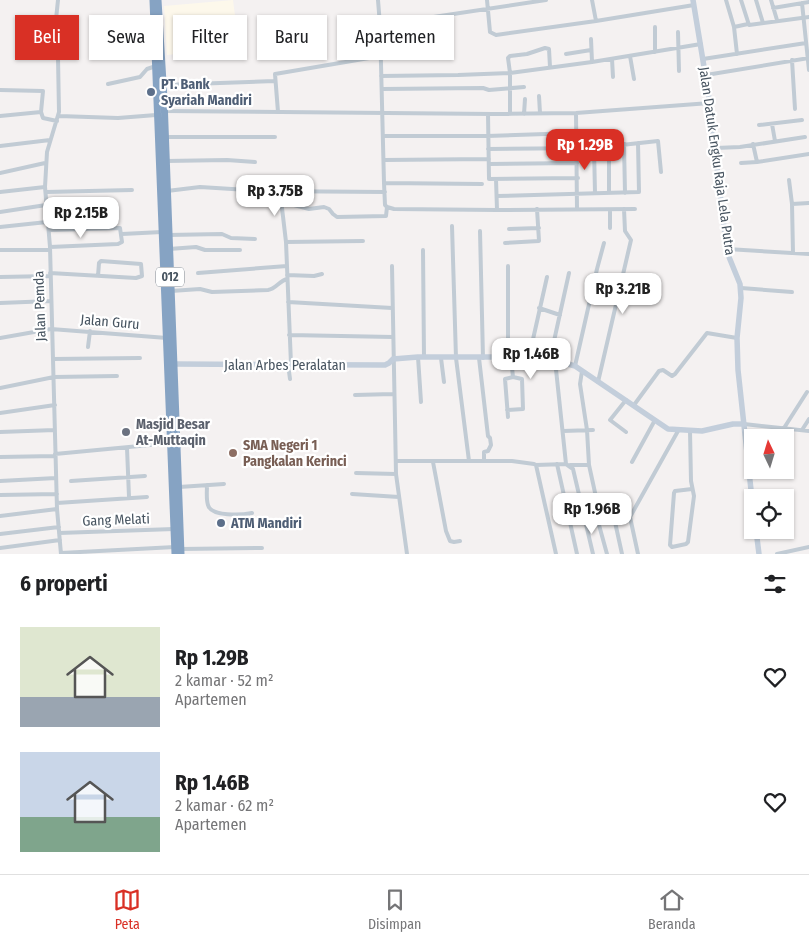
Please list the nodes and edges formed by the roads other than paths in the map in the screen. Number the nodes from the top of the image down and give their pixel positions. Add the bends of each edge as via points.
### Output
1 (58, 0) edge
2 (153, 0) edge
3 (158, 0) edge
4 (378, 0) edge
5 (487, 0) edge
6 (546, 0) edge
7 (592, 0) edge
8 (726, 0) edge
9 (741, 0) edge
10 (756, 0) edge
11 (771, 0) edge
12 (694, 2) edge
13 (809, 2) edge
14 (802, 3) junction
15 (773, 8) junction
16 (488, 9) junction
17 (379, 15) edge
18 (448, 15) edge
19 (804, 17) junction
20 (809, 17) edge
21 (777, 20) junction
22 (596, 21) junction
23 (748, 24) junction
24 (763, 24) junction
25 (655, 27) dead end
26 (734, 27) junction
27 (678, 32) dead end
28 (807, 32) edge
29 (591, 39) dead end
30 (700, 44) junction
31 (807, 46) edge
32 (679, 49) junction
33 (591, 50) junction
34 (656, 52) junction
35 (566, 54) dead end
36 (737, 54) junction
37 (630, 56) junction
38 (612, 59) junction
39 (703, 59) junction
40 (808, 59) edge
41 (349, 60) edge
42 (381, 60) edge
43 (792, 60) junction
44 (592, 62) junction
45 (156, 66) junction
46 (550, 67) junction
47 (809, 70) edge
48 (679, 72) dead end
49 (510, 73) junction
50 (706, 75) junction
51 (381, 76) junction
52 (613, 77) dead end
53 (634, 79) dead end
54 (275, 81) junction
55 (108, 84) dead end
56 (163, 85) junction
57 (524, 87) dead end
58 (510, 88) junction
59 (382, 89) junction
60 (0, 90) edge
61 (539, 96) dead end
62 (525, 99) dead end
63 (710, 103) junction
64 (795, 109) dead end
65 (164, 111) junction
66 (41, 112) junction
67 (278, 112) junction
68 (382, 113) junction
69 (540, 113) junction
70 (576, 113) junction
71 (488, 114) junction
72 (510, 114) junction
73 (524, 114) junction
74 (156, 115) junction
75 (0, 116) edge
76 (59, 116) junction
77 (802, 120) dead end
78 (57, 121) junction
79 (772, 124) junction
80 (759, 125) dead end
81 (576, 133) junction
82 (383, 136) junction
83 (488, 136) junction
84 (165, 137) junction
85 (275, 137) dead end
86 (805, 137) dead end
87 (50, 140) junction
88 (775, 141) junction
89 (638, 143) junction
90 (624, 144) junction
91 (753, 144) junction
92 (0, 146) edge
93 (608, 147) junction
94 (577, 148) junction
95 (594, 148) junction
96 (716, 148) junction
97 (488, 149) junction
98 (809, 154) edge
99 (384, 160) junction
100 (166, 161) junction
101 (489, 161) junction
102 (255, 162) dead end
103 (577, 162) junction
104 (757, 162) junction
105 (45, 163) junction
106 (741, 163) dead end
107 (661, 172) dead end
108 (0, 173) edge
109 (578, 178) junction
110 (496, 179) junction
111 (789, 180) dead end
112 (384, 183) junction
113 (482, 184) dead end
114 (45, 187) junction
115 (132, 190) dead end
116 (280, 190) junction
117 (167, 191) junction
118 (0, 192) edge
119 (46, 192) junction
120 (385, 192) junction
121 (595, 193) junction
122 (609, 193) junction
123 (625, 193) junction
124 (577, 194) junction
125 (497, 196) junction
126 (809, 203) edge
127 (792, 204) junction
128 (46, 205) junction
129 (294, 205) dead end
130 (387, 207) junction
131 (537, 209) junction
132 (577, 209) junction
133 (624, 209) junction
134 (634, 209) dead end
135 (497, 210) junction
136 (610, 210) junction
137 (0, 212) edge
138 (47, 222) junction
139 (452, 226) dead end
140 (0, 227) edge
141 (539, 228) junction
142 (610, 228) dead end
143 (509, 229) dead end
144 (49, 230) junction
145 (480, 231) dead end
146 (122, 234) junction
147 (165, 234) junction
148 (255, 239) dead end
149 (286, 242) junction
150 (363, 242) dead end
151 (505, 243) dead end
152 (604, 243) dead end
153 (50, 248) junction
154 (169, 249) junction
155 (727, 249) junction
156 (0, 250) edge
157 (240, 250) dead end
158 (423, 250) dead end
159 (793, 253) junction
160 (809, 254) edge
161 (287, 266) junction
162 (392, 266) dead end
163 (508, 266) dead end
164 (198, 273) dead end
165 (570, 273) dead end
166 (50, 274) junction
167 (322, 274) dead end
168 (98, 276) junction
169 (0, 277) edge
170 (287, 277) junction
171 (547, 277) dead end
172 (741, 288) junction
173 (171, 291) junction
174 (792, 292) dead end
175 (51, 301) junction
176 (288, 302) junction
177 (0, 303) edge
178 (392, 308) junction
179 (539, 308) junction
180 (560, 315) junction
181 (51, 329) junction
182 (170, 329) junction
183 (90, 331) junction
184 (289, 335) junction
185 (393, 337) junction
186 (0, 338) edge
187 (167, 338) junction
188 (737, 338) junction
189 (88, 347) dead end
190 (421, 357) junction
191 (529, 357) junction
192 (140, 358) dead end
193 (441, 358) junction
194 (456, 358) junction
195 (481, 358) junction
196 (509, 358) junction
197 (53, 359) junction
198 (393, 359) junction
199 (552, 359) junction
200 (174, 364) junction
201 (290, 364) junction
202 (575, 366) junction
203 (582, 371) junction
204 (116, 376) dead end
205 (54, 377) junction
206 (513, 377) junction
207 (290, 379) dead end
208 (444, 382) dead end
209 (598, 382) junction
210 (0, 388) edge
211 (807, 392) dead end
212 (354, 394) dead end
213 (393, 394) junction
214 (626, 400) junction
215 (421, 402) dead end
216 (54, 405) junction
217 (634, 406) junction
218 (507, 410) junction
219 (0, 413) edge
220 (508, 417) dead end
221 (809, 419) edge
222 (655, 420) junction
223 (744, 424) junction
224 (784, 428) junction
225 (55, 430) junction
226 (587, 430) junction
227 (593, 430) dead end
228 (678, 430) junction
229 (802, 430) junction
230 (563, 431) junction
231 (690, 431) junction
232 (809, 431) edge
233 (0, 432) edge
234 (626, 432) dead end
235 (170, 443) junction
236 (127, 448) junction
237 (55, 455) junction
238 (0, 458) edge
239 (469, 461) junction
240 (484, 461) junction
241 (397, 462) junction
242 (433, 462) junction
243 (632, 462) dead end
244 (557, 464) junction
245 (536, 465) junction
246 (568, 465) junction
247 (589, 465) junction
248 (356, 473) dead end
249 (396, 474) junction
250 (128, 476) junction
251 (145, 476) dead end
252 (56, 478) junction
253 (0, 481) edge
254 (71, 481) dead end
255 (224, 484) dead end
256 (179, 486) junction
257 (207, 486) junction
258 (692, 489) junction
259 (751, 489) edge
260 (57, 494) junction
261 (352, 494) dead end
262 (0, 495) edge
263 (147, 497) dead end
264 (399, 497) junction
265 (129, 498) junction
266 (57, 503) junction
267 (57, 509) junction
268 (252, 513) dead end
269 (0, 516) edge
270 (601, 520) junction
271 (59, 527) junction
272 (174, 529) junction
273 (59, 533) junction
274 (0, 534) edge
275 (757, 539) edge
276 (60, 540) junction
277 (460, 541) dead end
278 (809, 547) edge
279 (0, 548) edge
280 (262, 548) dead end
281 (178, 551) edge
282 (61, 554) edge
283 (407, 554) edge
284 (556, 554) edge
285 (577, 554) edge
286 (593, 554) edge
287 (607, 554) edge
288 (622, 554) edge
289 (638, 554) edge
290 (759, 554) edge
291 (777, 554) edge

1 - 76 street, Jalan Pemda
2 - 45 highway, 012
3 - 56 highway, 012
4 - 17 street
5 - 16 street
6 - 16 street
7 - 22 street
8 - 26 street
9 - 23 street
10 - 24 street
11 - 15 street
12 - 22 street
12 - 30 street, Jalan Datuk Engku Raja Lela Putra
13 - 14 street
14 - 15 street
14 - 19 street
15 - 21 street
16 - 18 street
16 - 22 street via 490,32 494,34
19 - 20 street
19 - 21 street
19 - 28 street
21 - 24 street
23 - 24 street
23 - 26 street
25 - 34 street
26 - 36 street
27 - 32 street
28 - 31 street
29 - 33 street
30 - 32 street
30 - 39 street, Jalan Datuk Engku Raja Lela Putra
31 - 36 street
31 - 40 street
32 - 34 street
32 - 48 street
33 - 35 street
33 - 44 street
34 - 37 street
36 - 39 street
37 - 38 street
37 - 53 street
38 - 44 street
38 - 52 street
39 - 50 street, Jalan Datuk Engku Raja Lela Putra
40 - 43 street
40 - 47 street
41 - 54 street via 275,74
42 - 51 street
43 - 50 street
43 - 64 street
44 - 46 street
45 - 55 street via 146,69 140,77
45 - 74 highway, 012
46 - 49 street
46 - 49 street via 549,49 545,48 510,56
49 - 51 street
49 - 58 street
50 - 63 street, Jalan Datuk Engku Raja Lela Putra
51 - 59 street
54 - 56 street
54 - 67 street
56 - 65 highway, 012
57 - 58 street
58 - 59 street
58 - 72 street
59 - 68 street
60 - 66 street via 43,91
61 - 69 street
62 - 73 street
63 - 70 street
63 - 96 street, Jalan Datuk Engku Raja Lela Putra
65 - 67 street
65 - 84 highway, 012
66 - 75 street
66 - 78 street via 43,118
67 - 68 street
68 - 71 street
68 - 82 street
69 - 70 street
69 - 73 street
70 - 81 street
71 - 72 street
71 - 83 street
72 - 73 street
74 - 76 street via 118,118
74 - 147 highway, 012
76 - 78 street, Jalan Pemda
77 - 79 street
78 - 87 street, Jalan Pemda
79 - 80 street
79 - 88 street
81 - 83 street
81 - 94 street
82 - 83 street
82 - 99 street
83 - 97 street
84 - 85 street
84 - 100 highway, 012
86 - 88 street
87 - 92 street
87 - 105 street, Jalan Pemda
88 - 91 street
89 - 90 street
89 - 107 street via 658,141
89 - 123 street via 640,191
90 - 93 street
90 - 123 street
91 - 96 street
91 - 104 street
93 - 95 street
93 - 122 street
94 - 95 street
94 - 97 street
94 - 103 street
95 - 121 street
96 - 155 street, Jalan Datuk Engku Raja Lela Putra
97 - 101 street
98 - 104 street
99 - 101 street
99 - 112 street
100 - 102 street
100 - 117 highway, 012
101 - 103 street
101 - 110 street via 489,178
103 - 109 street
104 - 106 street
105 - 108 street
105 - 114 street, Jalan Pemda
109 - 110 street
109 - 124 street
110 - 125 street
111 - 127 street
112 - 113 street
112 - 120 street
114 - 118 street
114 - 119 street, Jalan Pemda
115 - 119 street
116 - 117 street via 200,187
116 - 120 street
116 - 149 street
117 - 147 highway, 012
119 - 128 street, Jalan Pemda
120 - 130 street
121 - 122 street
121 - 124 street
122 - 123 street
124 - 125 street
124 - 132 street
125 - 135 street
126 - 127 street
127 - 159 street
128 - 137 street
128 - 138 street, Jalan Pemda
129 - 130 street via 324,207 338,217 384,216
130 - 135 street via 394,210
131 - 132 street
131 - 135 street
131 - 141 street
132 - 136 street
133 - 134 street
133 - 136 street
133 - 209 street via 625,230 631,240
136 - 142 street
138 - 140 street
138 - 144 street, Jalan Pemda
139 - 194 street
141 - 143 street
141 - 151 street via 538,242
144 - 146 street via 120,228
144 - 153 street, Jalan Pemda
145 - 195 street
146 - 147 street
146 - 153 street via 122,242 118,244
147 - 148 street via 222,234 231,238
147 - 154 highway, 012
147 - 182 highway, 012
149 - 150 street
149 - 161 street
152 - 202 street
153 - 156 street
153 - 166 street, Jalan Pemda
154 - 157 street
154 - 173 highway, 012
155 - 159 street
155 - 172 street, Jalan Datuk Engku Raja Lela Putra
158 - 190 street
159 - 160 street
161 - 164 street
161 - 170 street
162 - 178 street
163 - 196 street
165 - 180 street
166 - 168 street
166 - 169 street
166 - 175 street, Jalan Pemda
167 - 170 street
168 - 168 street via 139,278 142,276 142,264 101,261
170 - 173 street via 268,290
170 - 176 street
171 - 179 street
172 - 174 street
172 - 188 street, Jalan Datuk Engku Raja Lela Putra
173 - 182 highway, 012
175 - 177 street
175 - 181 street, Jalan Pemda
176 - 178 street
176 - 184 street
178 - 185 street
179 - 180 street
179 - 191 street
180 - 199 street
181 - 183 street, Jalan Guru
181 - 186 street, Jalan Guru
181 - 197 street, Jalan Pemda
182 - 187 highway, 012
182 - 200 highway, 012
183 - 187 street, Jalan Guru
183 - 189 street
184 - 185 street
184 - 201 street
185 - 198 street
187 - 235 highway, 012
188 - 217 street via 707,333 676,374 672,376 663,370 658,372
188 - 223 street, Jalan Datuk Engku Raja Lela Putra
190 - 193 street, Jalan Arbes Peralatan
190 - 198 street, Jalan Arbes Peralatan
190 - 215 street
191 - 196 street, Jalan Arbes Peralatan
191 - 199 street, Jalan Arbes Peralatan
192 - 197 street
193 - 194 street, Jalan Arbes Peralatan
193 - 208 street
194 - 195 street, Jalan Arbes Peralatan
194 - 239 street
195 - 196 street, Jalan Arbes Peralatan
195 - 240 street via 491,445 484,452
196 - 206 street
197 - 205 street, Jalan Pemda
198 - 201 street, Jalan Arbes Peralatan via 385,365
198 - 213 street
199 - 202 street, Jalan Arbes Peralatan
199 - 230 street
200 - 201 street, Jalan Arbes Peralatan
200 - 256 highway, 012
201 - 207 street
202 - 203 street, Jalan Arbes Peralatan
203 - 209 street, Jalan Arbes Peralatan
203 - 226 street via 580,384
204 - 205 street
205 - 210 street
205 - 216 street, Jalan Pemda
206 - 218 street via 505,379
206 - 218 street via 522,379 523,409
209 - 214 street, Jalan Arbes Peralatan
211 - 224 street
212 - 213 street
213 - 241 street
214 - 217 street, Jalan Arbes Peralatan
214 - 234 street via 610,420
216 - 219 street
216 - 225 street, Jalan Pemda
217 - 222 street, Jalan Arbes Peralatan
218 - 220 street
221 - 229 street
222 - 228 street, Jalan Arbes Peralatan via 665,428
222 - 243 street
223 - 224 street
223 - 231 street, Jalan Arbes Peralatan
223 - 259 street, Jalan Datuk Engku Raja Lela Putra
224 - 229 street
225 - 233 street
225 - 237 street, Jalan Pemda
226 - 227 street
226 - 230 street
226 - 247 street
228 - 231 street, Jalan Arbes Peralatan
228 - 289 street via 630,518
229 - 232 street
230 - 246 street
231 - 258 street
235 - 236 street
235 - 272 highway, 012
236 - 237 street
236 - 250 street
237 - 238 street
237 - 252 street, Jalan Pemda
239 - 240 street
239 - 242 street
240 - 245 street
241 - 242 street
241 - 249 street
242 - 277 street via 446,531 450,541
244 - 245 street
244 - 246 street
244 - 285 street
245 - 284 street
246 - 247 street
246 - 286 street via 573,469
247 - 270 street
248 - 249 street
249 - 264 street
250 - 251 street
250 - 254 street
250 - 265 street
252 - 253 street
252 - 260 street, Jalan Pemda
255 - 257 street
256 - 257 street
256 - 281 highway, 012
257 - 268 street via 208,506 212,510 227,514
258 - 258 street via 674,493 672,548 687,543 694,496
260 - 262 street
260 - 266 street, Jalan Pemda
261 - 264 street
263 - 265 street
264 - 283 street
265 - 266 street
266 - 267 street, Jalan Pemda
267 - 269 street
267 - 271 street, Jalan Pemda
270 - 287 street via 599,525
270 - 288 street via 615,522
271 - 273 street, Jalan Pemda
271 - 274 street
272 - 273 street, Gang Melati
272 - 281 highway, 012
273 - 276 street, Jalan Pemda
275 - 290 street
276 - 279 street
276 - 282 street, Jalan Pemda
278 - 291 street
280 - 281 street
281 - 282 street

